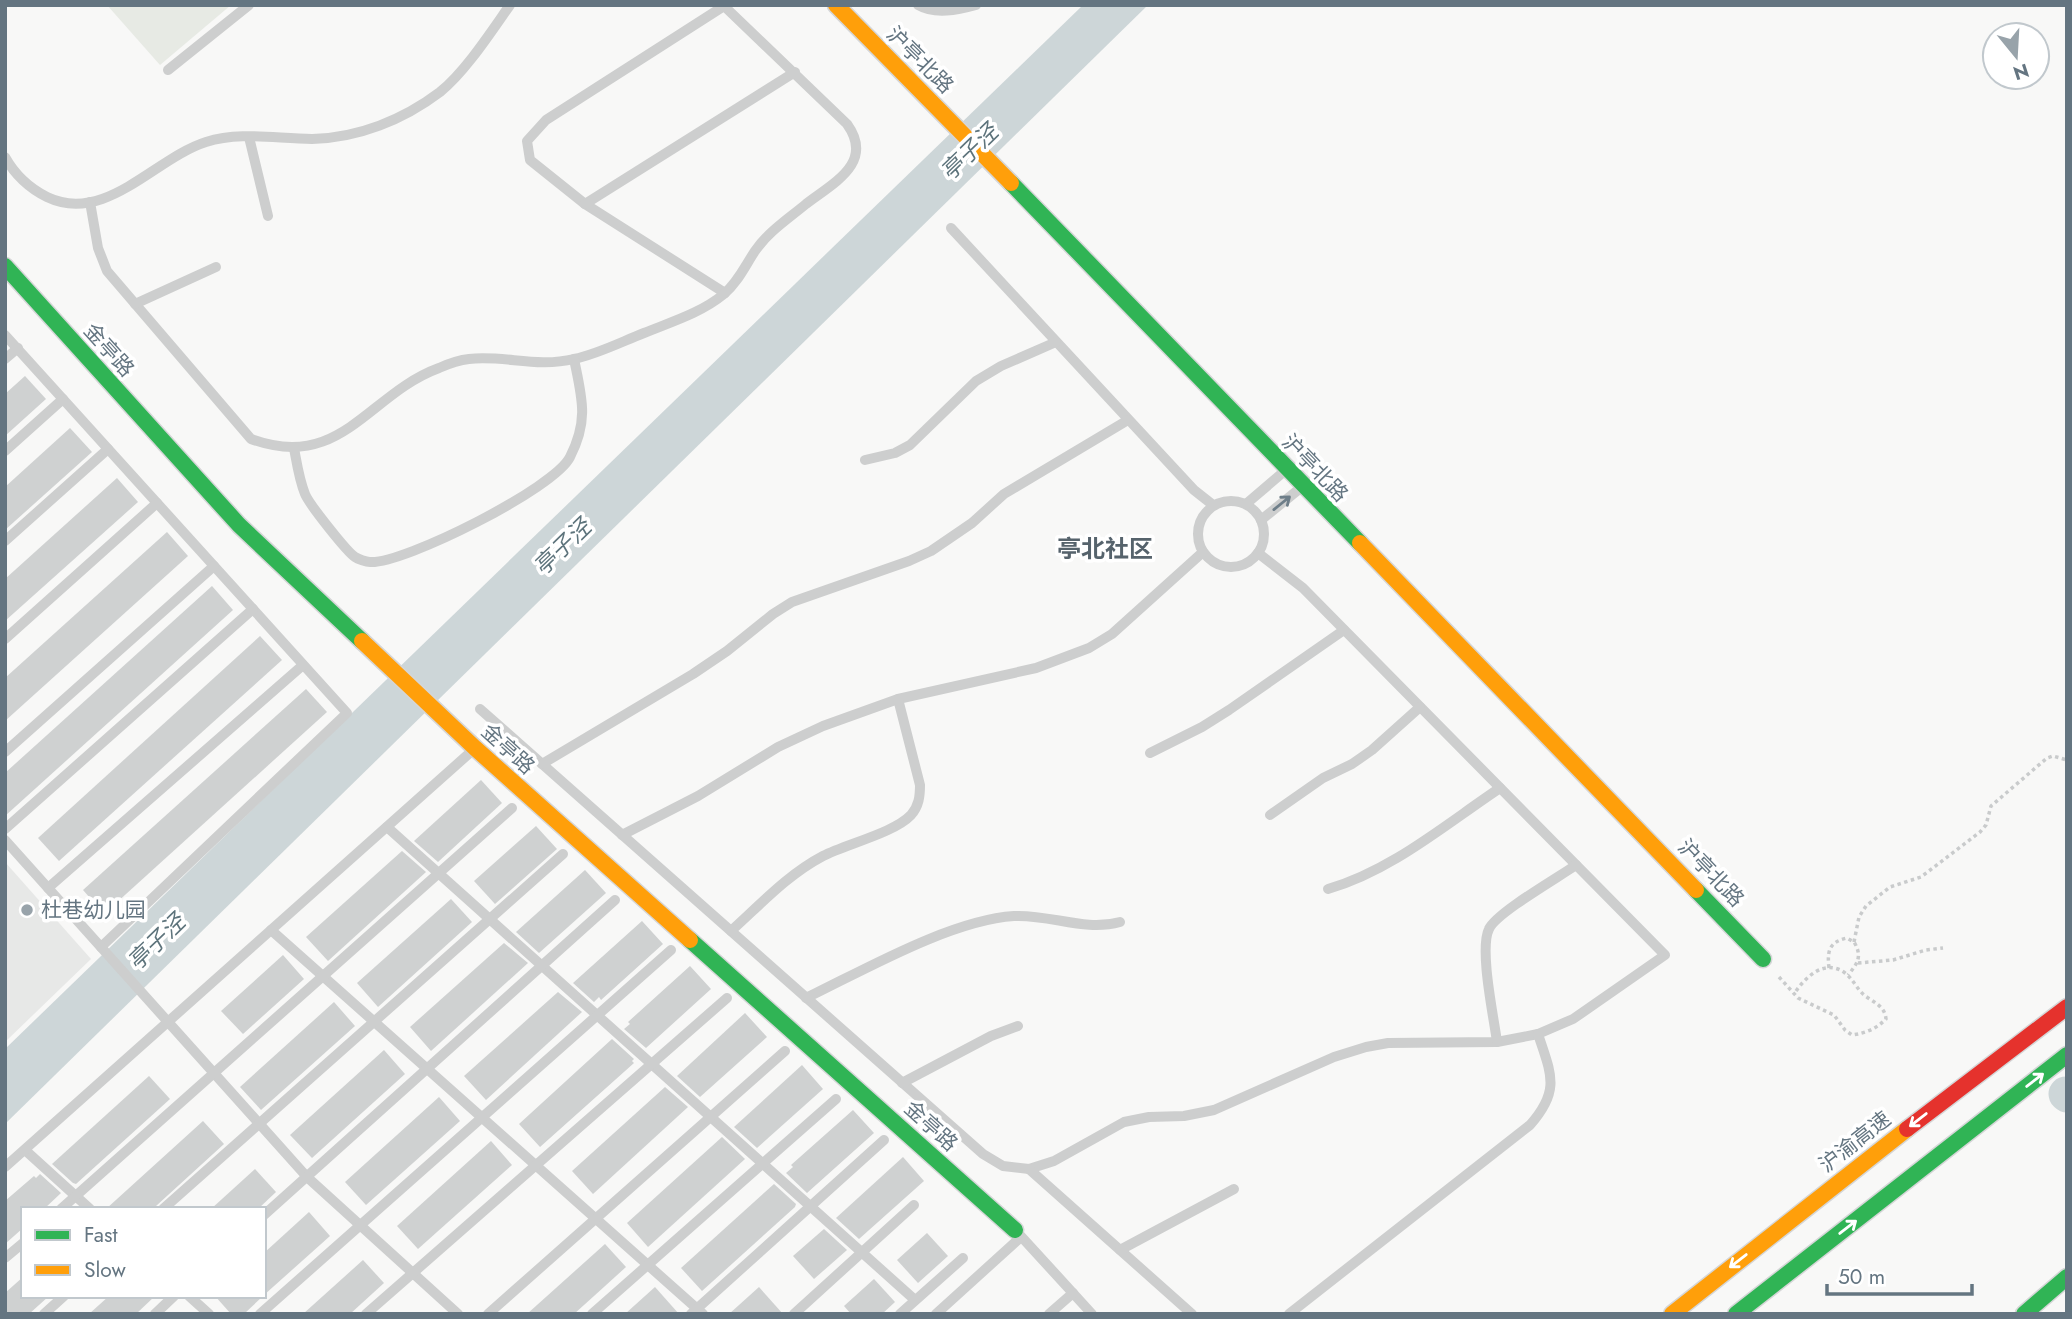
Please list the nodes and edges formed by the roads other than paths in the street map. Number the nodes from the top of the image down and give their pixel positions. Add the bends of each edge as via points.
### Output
1 (249, 5) edge
2 (510, 5) edge
3 (836, 5) edge
4 (918, 5) edge
5 (976, 5) edge
6 (723, 6) edge
7 (167, 70) dead end
8 (795, 72) junction
9 (249, 136) junction
10 (5, 157) edge
11 (90, 202) junction
12 (585, 204) junction
13 (268, 216) dead end
14 (951, 228) dead end
15 (5, 266) edge
16 (216, 267) dead end
17 (725, 293) junction
18 (135, 304) junction
19 (5, 335) edge
20 (1056, 342) junction
21 (18, 348) junction
22 (5, 359) edge
23 (574, 359) junction
24 (63, 399) junction
25 (1128, 420) junction
26 (294, 448) junction
27 (108, 449) junction
28 (5, 451) edge
29 (865, 460) dead end
30 (1287, 470) junction
31 (1303, 486) junction
32 (157, 503) junction
33 (1246, 504) junction
34 (1213, 505) junction
35 (1261, 520) junction
36 (5, 541) edge
37 (1203, 552) junction
38 (1258, 553) junction
39 (214, 566) junction
40 (253, 609) junction
41 (1344, 630) junction
42 (5, 639) edge
43 (303, 665) junction
44 (898, 699) junction
45 (1420, 707) junction
46 (480, 709) dead end
47 (475, 748) junction
48 (5, 752) edge
49 (1150, 752) dead end
50 (542, 764) junction
51 (1500, 788) junction
52 (512, 808) dead end
53 (1270, 815) dead end
54 (387, 827) junction
55 (5, 829) edge
56 (622, 835) junction
57 (5, 840) edge
58 (563, 853) dead end
59 (1576, 865) junction
60 (439, 873) junction
61 (48, 888) junction
62 (1328, 889) dead end
63 (615, 900) dead end
64 (490, 919) junction
65 (1120, 922) dead end
66 (271, 930) junction
67 (731, 931) junction
68 (101, 947) junction
69 (671, 950) dead end
70 (1763, 959) road end
71 (541, 965) junction
72 (323, 976) junction
73 (727, 998) dead end
74 (806, 998) junction
75 (2067, 1004) edge
76 (597, 1015) junction
77 (374, 1021) junction
78 (168, 1023) junction
79 (1018, 1026) dead end
80 (1538, 1034) junction
81 (1497, 1042) junction
82 (785, 1051) dead end
83 (2067, 1055) edge
84 (652, 1064) junction
85 (427, 1069) junction
86 (214, 1073) junction
87 (902, 1083) junction
88 (836, 1099) dead end
89 (710, 1116) junction
90 (482, 1117) junction
91 (259, 1124) junction
92 (884, 1140) dead end
93 (24, 1150) junction
94 (762, 1163) junction
95 (536, 1165) junction
96 (5, 1167) edge
97 (1029, 1169) junction
98 (307, 1177) junction
99 (1234, 1189) dead end
100 (76, 1196) junction
101 (914, 1205) dead end
102 (810, 1206) junction
103 (63, 1207) edge
104 (88, 1207) edge
105 (165, 1207) edge
106 (266, 1213) edge
107 (596, 1218) junction
108 (360, 1225) junction
109 (1018, 1233) junction
110 (21, 1245) edge
111 (1120, 1250) junction
112 (862, 1252) junction
113 (5, 1258) edge
114 (963, 1258) dead end
115 (648, 1265) junction
116 (413, 1273) junction
117 (2067, 1277) edge
118 (1073, 1293) junction
119 (62, 1298) edge
120 (172, 1298) edge
121 (191, 1298) edge
122 (915, 1300) junction
123 (697, 1312) edge
124 (44, 1314) edge
125 (155, 1314) edge
126 (209, 1314) edge
127 (260, 1314) edge
128 (366, 1314) edge
129 (458, 1314) edge
130 (488, 1314) edge
131 (592, 1314) edge
132 (794, 1314) edge
133 (900, 1314) edge
134 (936, 1314) edge
135 (1049, 1314) edge
136 (1092, 1314) edge
137 (1192, 1314) edge
138 (1289, 1314) edge
139 (1672, 1314) edge
140 (1736, 1314) edge
141 (2024, 1314) edge

1 - 7 lane
2 - 9 lane via 441,91 391,122 338,138
3 - 30 main road, 沪亭北路
4 - 5 lane via 951,10
6 - 8 lane
6 - 12 lane via 545,120 527,141 530,160
8 - 12 lane
8 - 17 lane via 847,124 855,135 858,153 850,169 773,230
9 - 11 lane via 206,142 181,152 121,191
9 - 13 lane
10 - 11 lane via 32,189 58,202
11 - 18 lane via 107,271
12 - 17 lane
14 - 20 lane
15 - 47 main road, 金亭路 via 239,525
16 - 18 lane
17 - 23 lane via 701,310
18 - 26 lane via 251,439
19 - 21 lane
20 - 25 lane
20 - 29 lane via 976,381 910,445
21 - 22 lane
21 - 24 lane
23 - 26 lane via 540,364 493,359 457,362 403,388 352,427 324,441
23 - 26 lane via 582,397 582,429 569,461 542,485 471,525 394,558 369,562 353,556 307,498
24 - 27 lane
24 - 28 lane
25 - 34 lane
25 - 50 lane via 1004,494 931,551 792,602 693,674
27 - 32 lane
27 - 36 lane
30 - 31 main road, 沪亭北路
30 - 33 lane
35 -> 31 lane
31 - 70 main road, 沪亭北路
32 - 39 lane
32 - 42 lane
33 - 34 lane via 1235,500
33 - 35 lane
34 - 37 lane via 1199,522 1198,543
35 - 38 lane via 1263,542
37 - 38 lane via 1230,567 1250,561
37 - 44 lane via 1112,634 1089,648 1036,668
38 - 41 lane via 1303,588
39 - 40 lane
39 - 48 lane
40 - 43 lane
40 - 55 lane
41 - 45 lane
41 - 49 lane via 1202,727
43 - 61 lane
43 - 68 lane via 347,713
44 - 56 lane via 778,747
44 - 67 lane via 920,785 920,800 910,816 796,872
45 - 51 lane
45 - 53 lane via 1372,750
46 - 50 lane
47 - 54 lane
47 - 109 main road, 金亭路
50 - 56 lane
51 - 59 lane
51 - 62 lane via 1382,867
52 - 60 lane
54 - 60 lane
54 - 66 lane
56 - 67 lane
57 - 61 lane
58 - 64 lane
59 - 80 lane via 1665,955 1573,1019
59 - 81 lane via 1489,928 1485,949
60 - 64 lane
60 - 72 lane
61 - 68 lane
63 - 71 lane
64 - 71 lane
64 - 77 lane
65 - 74 lane via 1088,926 1014,916 967,926 919,943
66 - 72 lane
66 - 78 lane
67 - 74 lane
68 - 78 lane
69 - 76 lane
71 - 76 lane
71 - 85 lane
72 - 77 lane
72 - 86 lane
73 - 84 lane
74 - 87 lane
75 -> 139 main road, 沪渝高速
76 - 84 lane
76 - 90 lane
77 - 85 lane
77 - 91 lane
78 - 86 lane
78 - 93 lane
79 - 87 lane
80 - 81 lane
80 - 138 lane via 1550,1068 1551,1092 1530,1125
81 - 97 lane via 1366,1047 1214,1110 1124,1122 1054,1161
82 - 89 lane
140 -> 83 main road
84 - 89 lane
84 - 95 lane
85 - 90 lane
85 - 98 lane
86 - 91 lane
86 - 100 lane
87 - 97 lane via 983,1154 1003,1166
88 - 94 lane
89 - 94 lane
89 - 107 lane
90 - 95 lane
90 - 108 lane
91 - 98 lane
91 - 105 lane
92 - 102 lane
93 - 96 lane
93 - 100 lane
94 - 102 lane
94 - 115 lane
95 - 107 lane
95 - 116 lane
97 - 111 lane
98 - 106 lane
98 - 108 lane
99 - 111 lane
100 - 103 lane
100 - 104 lane
101 - 112 lane
102 - 112 lane
102 - 123 lane
107 - 115 lane
107 - 130 lane
108 - 116 lane
108 - 127 lane
109 - 118 lane
109 - 134 lane
110 - 113 lane
111 - 137 lane
112 - 122 lane
112 - 132 lane
114 - 122 lane
115 - 123 lane
115 - 131 lane
116 - 128 lane
116 - 129 lane
117 - 141 main road
118 - 135 lane
118 - 136 lane
119 - 124 lane
120 - 125 lane
121 - 126 lane
122 - 133 lane

